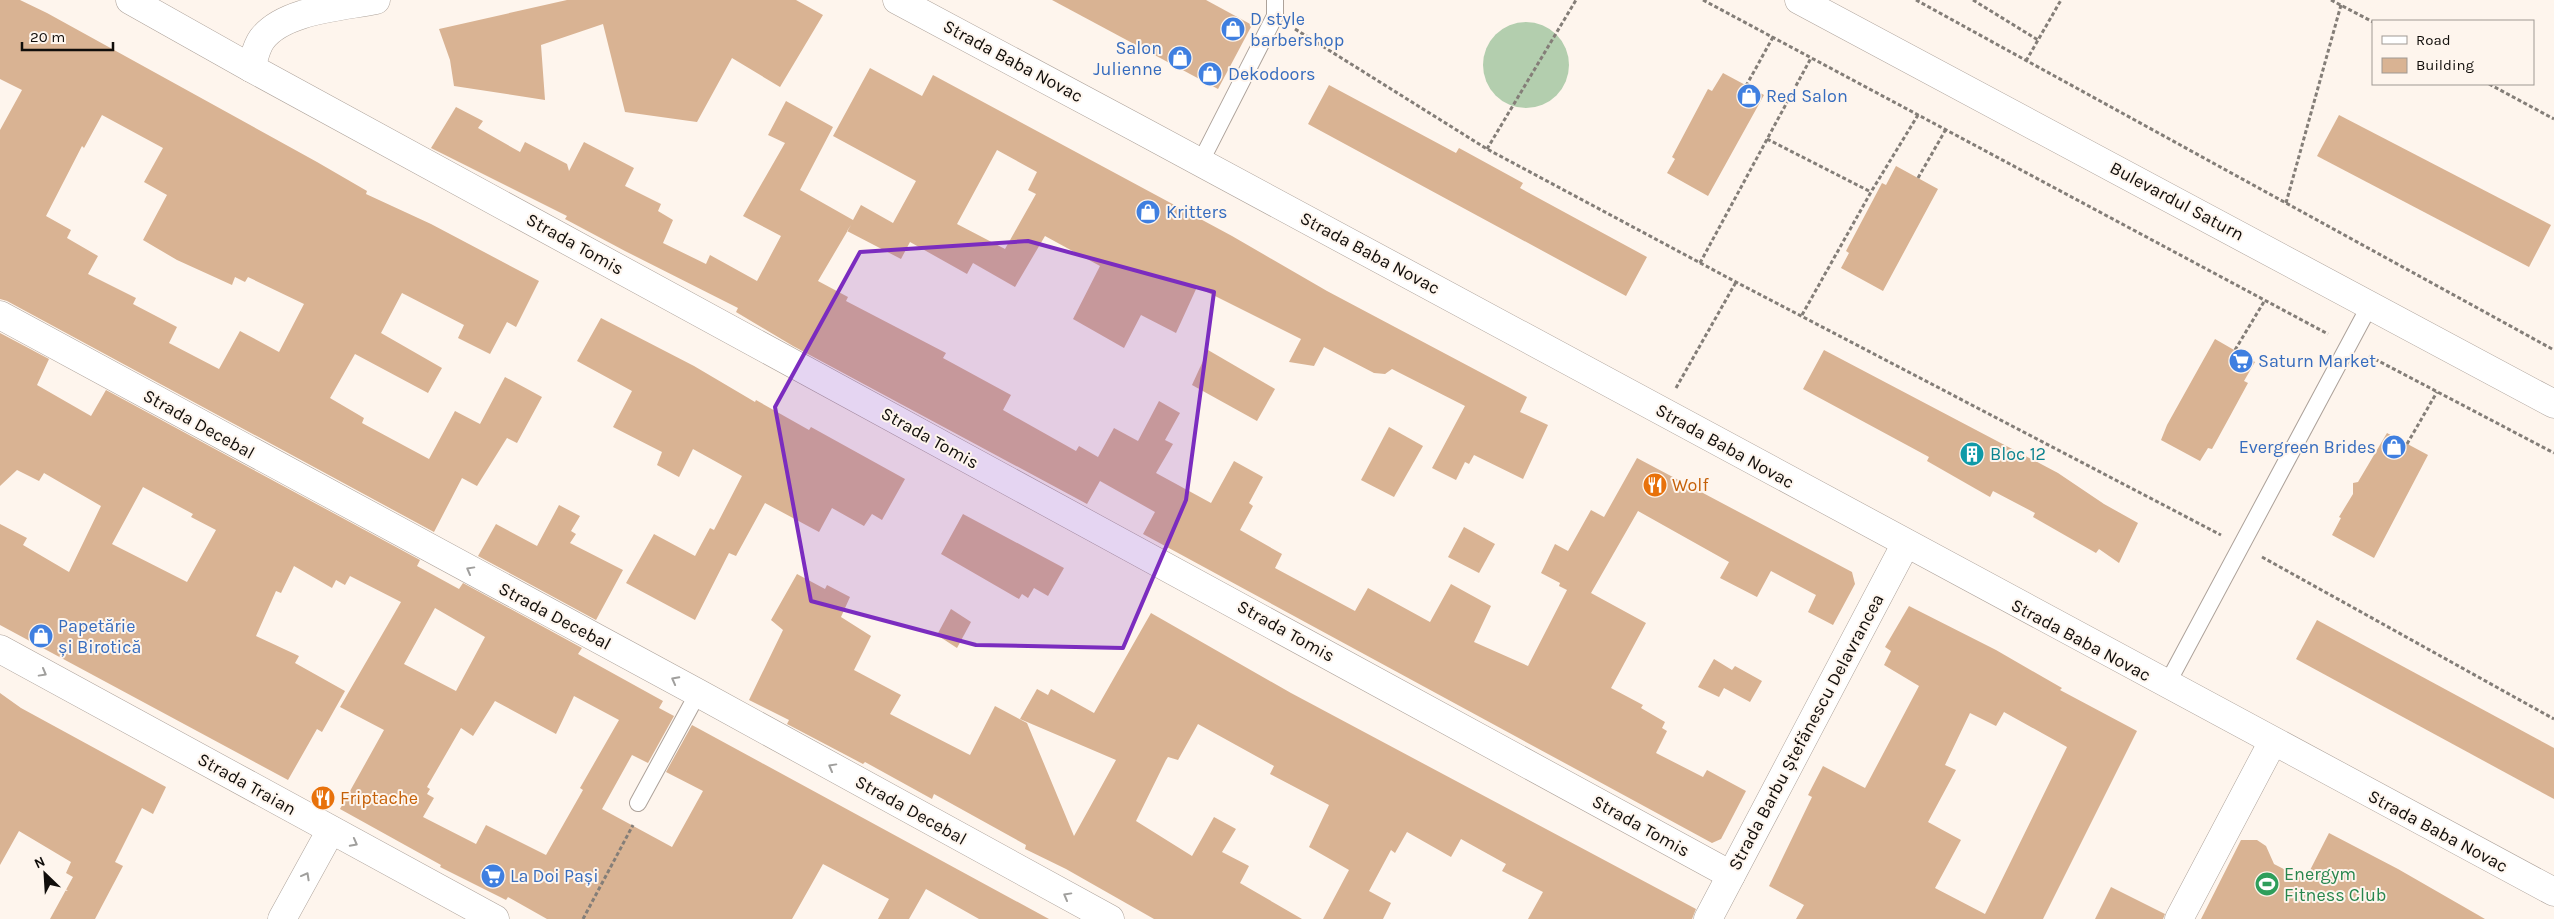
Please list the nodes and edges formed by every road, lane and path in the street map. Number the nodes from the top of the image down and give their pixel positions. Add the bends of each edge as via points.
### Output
1 (130, 0) edge
2 (376, 0) edge
3 (897, 0) edge
4 (1576, 0) edge
5 (1704, 0) edge
6 (1799, 0) edge
7 (1916, 0) edge
8 (1973, 0) edge
9 (2061, 0) edge
10 (2331, 0) edge
11 (2341, 5) junction
12 (1275, 8) edge
13 (2372, 21) edge
14 (1774, 37) junction
15 (2038, 40) junction
16 (1811, 58) junction
17 (2026, 61) junction
18 (251, 68) junction
19 (2491, 85) edge
20 (1746, 86) dead end
21 (1918, 114) junction
22 (2554, 119) edge
23 (1946, 130) junction
24 (1767, 139) junction
25 (1487, 149) junction
26 (1201, 161) junction
27 (1918, 178) dead end
28 (1871, 192) junction
29 (2286, 203) junction
30 (1700, 263) junction
31 (1736, 282) junction
32 (2265, 300) junction
33 (2370, 305) junction
34 (0, 315) edge
35 (1802, 315) junction
36 (2349, 345) junction
37 (2235, 350) dead end
38 (2554, 350) edge
39 (2437, 392) junction
40 (2554, 404) edge
41 (1663, 412) junction
42 (2407, 444) dead end
43 (2554, 453) edge
44 (1905, 544) junction
45 (2242, 545) junction
46 (0, 649) edge
47 (2166, 686) junction
48 (698, 693) junction
49 (2554, 719) edge
50 (2272, 743) junction
51 (638, 803) joint
52 (331, 830) junction
53 (1730, 876) junction
54 (2554, 892) edge
55 (282, 919) edge
56 (495, 919) edge
57 (583, 919) edge
58 (1110, 919) edge
59 (1708, 919) edge
60 (2179, 919) edge

1 - 18 street, Strada Tomis
2 - 18 street via 294,16 272,28 260,41
3 - 26 street, Strada Baba Novac
4 - 25 path
5 - 14 path
6 - 33 street, Bulevardul Saturn
7 - 17 path
8 - 15 path
9 - 15 path
10 - 11 path
11 - 13 path
11 - 29 path
12 - 25 path
12 - 26 lane
14 - 16 path
14 - 20 path
15 - 17 path
16 - 21 path
16 - 24 path
17 - 29 path
18 - 53 street, Strada Tomis
19 - 22 path
21 - 23 path
21 - 28 path
23 - 27 path
23 - 32 path
24 - 28 path
24 - 30 path
25 - 30 path
26 - 41 street, Strada Baba Novac
28 - 35 path
29 - 38 path
30 - 31 path
31 - 35 path
31 - 41 path
32 - 36 path
32 - 37 path
33 - 36 lane
33 - 40 street, Bulevardul Saturn
48 -> 34 street, Strada Decebal
35 - 45 path
36 - 39 path
36 - 45 lane
39 - 42 path
39 - 43 path
41 - 44 street, Strada Baba Novac
44 - 47 street, Strada Baba Novac
44 - 53 street, Strada Barbu Ștefănescu Delavrancea
45 - 47 lane
45 - 49 path
46 -> 52 street, Strada Traian
47 - 50 street, Strada Baba Novac
48 - 51 lane
58 -> 48 street, Strada Decebal
50 - 54 street, Strada Baba Novac
50 - 60 street
51 - 57 path via 636,820
55 -> 52 street
52 -> 56 street, Strada Traian
53 - 59 street, Strada Barbu Ștefănescu Delavrancea

